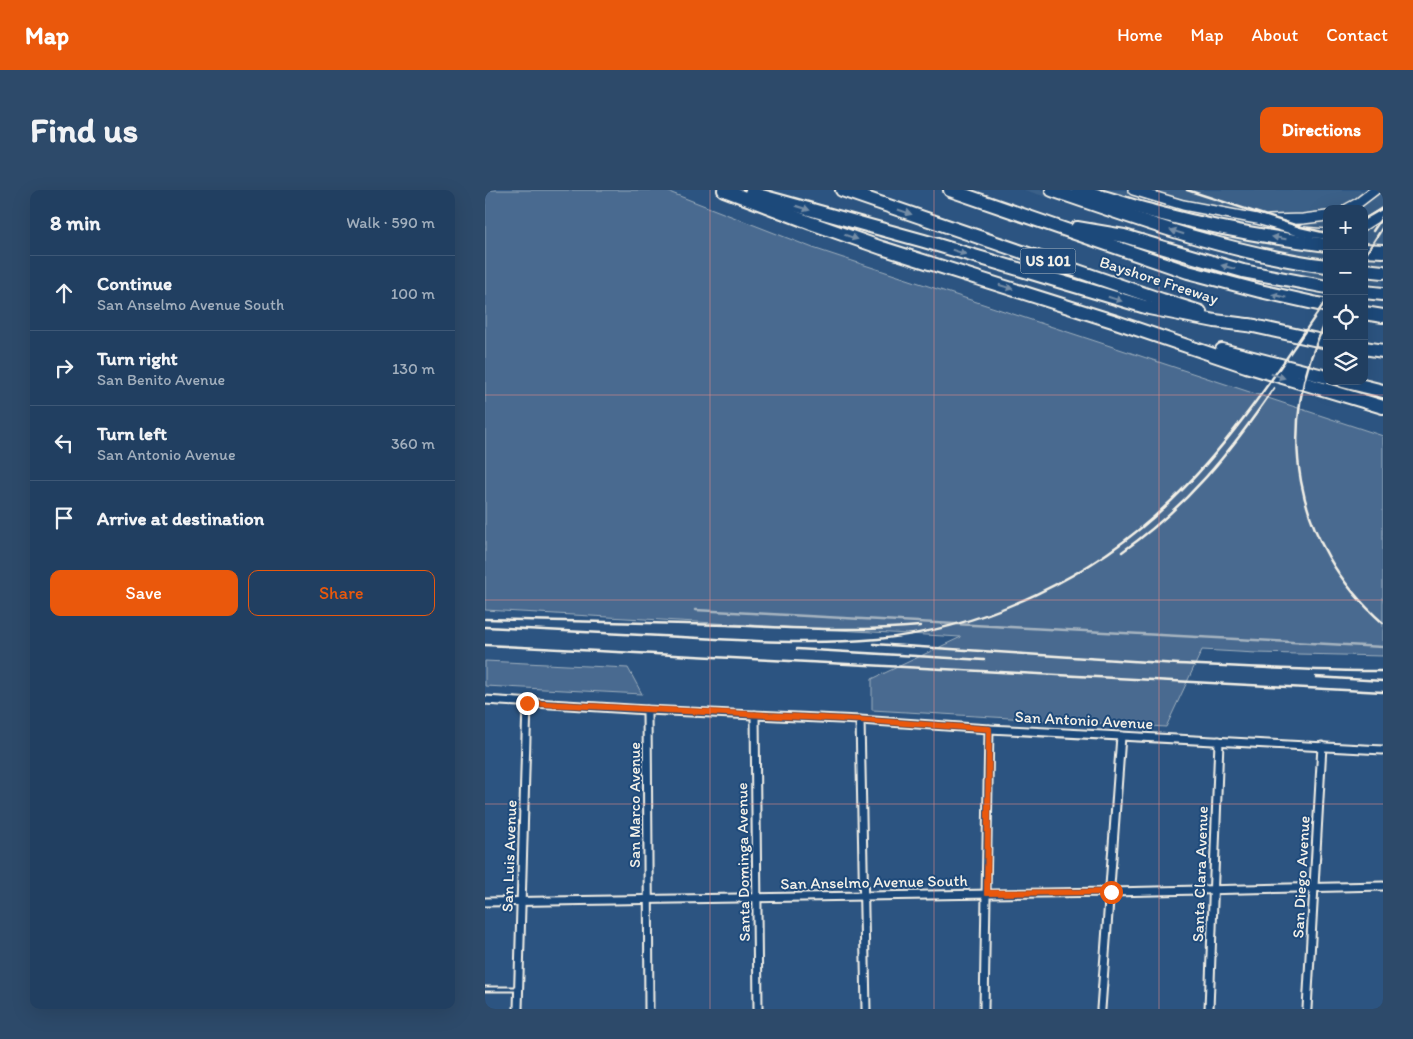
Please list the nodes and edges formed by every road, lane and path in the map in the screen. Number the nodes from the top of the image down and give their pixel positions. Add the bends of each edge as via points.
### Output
1 (723, 190) edge
2 (739, 190) edge
3 (842, 190) edge
4 (951, 190) edge
5 (1052, 190) edge
6 (1078, 190) edge
7 (1133, 190) edge
8 (1375, 190) edge
9 (1354, 205) edge
10 (1011, 212) junction
11 (1383, 213) edge
12 (1323, 217) edge
13 (1257, 220) junction
14 (1368, 222) edge
15 (1323, 234) edge
16 (1323, 245) edge
17 (1368, 250) edge
18 (1383, 251) edge
19 (1323, 265) edge
20 (1368, 270) edge
21 (1383, 272) edge
22 (1323, 286) edge
23 (1368, 292) edge
24 (1383, 294) edge
25 (1323, 305) edge
26 (1368, 314) edge
27 (1383, 316) edge
28 (1116, 322) junction
29 (1255, 326) junction
30 (1323, 341) edge
31 (1368, 349) edge
32 (1383, 351) edge
33 (1323, 376) edge
34 (1359, 385) edge
35 (1383, 391) edge
36 (1383, 407) edge
37 (485, 700) edge
38 (527, 703) junction
39 (647, 710) junction
40 (755, 715) junction
41 (861, 720) junction
42 (989, 729) junction
43 (1121, 736) junction
44 (1219, 740) junction
45 (1322, 746) junction
46 (1383, 750) edge
47 (1383, 886) edge
48 (1314, 887) junction
49 (1213, 890) junction
50 (1111, 892) junction
51 (987, 893) junction
52 (864, 895) junction
53 (757, 898) junction
54 (648, 899) junction
55 (521, 901) junction
56 (485, 902) edge
57 (485, 989) edge
58 (518, 989) junction
59 (518, 1009) edge
60 (649, 1009) edge
61 (758, 1009) edge
62 (866, 1009) edge
63 (984, 1009) edge
64 (1101, 1009) edge
65 (1209, 1009) edge
66 (1307, 1009) edge

1 -> 28 highway via 882,248
2 -> 29 highway via 1149,308
3 -> 29 highway, Bayshore Freeway / US 101 via 1162,300
4 - 10 highway, Bayshore Freeway / US 101
19 -> 5 highway via 1201,240
16 -> 6 highway via 1213,226
7 - 13 street via 1191,207
8 - 9 street
22 -> 10 highway via 1250,272 1131,238
25 -> 10 highway, Bayshore Freeway / US 101 via 1188,272
11 - 14 street
12 - 13 street
13 - 15 street via 1302,232
17 - 18 highway
20 - 21 highway
23 - 24 highway
26 - 27 highway
28 - 33 highway
28 -> 36 highway
29 - 30 highway, Bayshore Freeway / US 101
31 - 32 highway
34 - 35 highway
37 - 38 street, San Antonio Avenue
38 - 39 street, San Antonio Avenue
38 - 55 street, San Luis Avenue
39 - 40 street, San Antonio Avenue
39 - 54 street, San Marco Avenue
40 - 41 street, San Antonio Avenue
40 - 53 street, Santa Dominga Avenue
41 - 42 street, San Antonio Avenue
41 - 52 street
42 - 43 street, San Antonio Avenue
42 - 51 street
43 - 44 street, San Antonio Avenue
43 - 50 street
44 - 45 street, San Antonio Avenue
44 - 49 street, Santa Clara Avenue
45 - 46 street, San Antonio Avenue
45 - 48 street, San Diego Avenue
47 - 48 street, San Anselmo Avenue South
48 - 49 street, San Anselmo Avenue South
48 - 66 street, San Diego Avenue
49 - 50 street, San Anselmo Avenue South
49 - 65 street, Santa Clara Avenue
50 - 51 street, San Anselmo Avenue South
50 - 64 street
51 - 52 street, San Anselmo Avenue South
51 - 63 street
52 - 53 street, San Anselmo Avenue South
52 - 62 street
53 - 54 street, San Anselmo Avenue South
53 - 61 street, Santa Dominga Avenue
54 - 55 street, San Anselmo Avenue South
54 - 60 street, San Marco Avenue
55 - 56 street, San Anselmo Avenue South
55 - 58 street, San Luis Avenue
57 - 58 lane
58 - 59 street, San Luis Avenue

